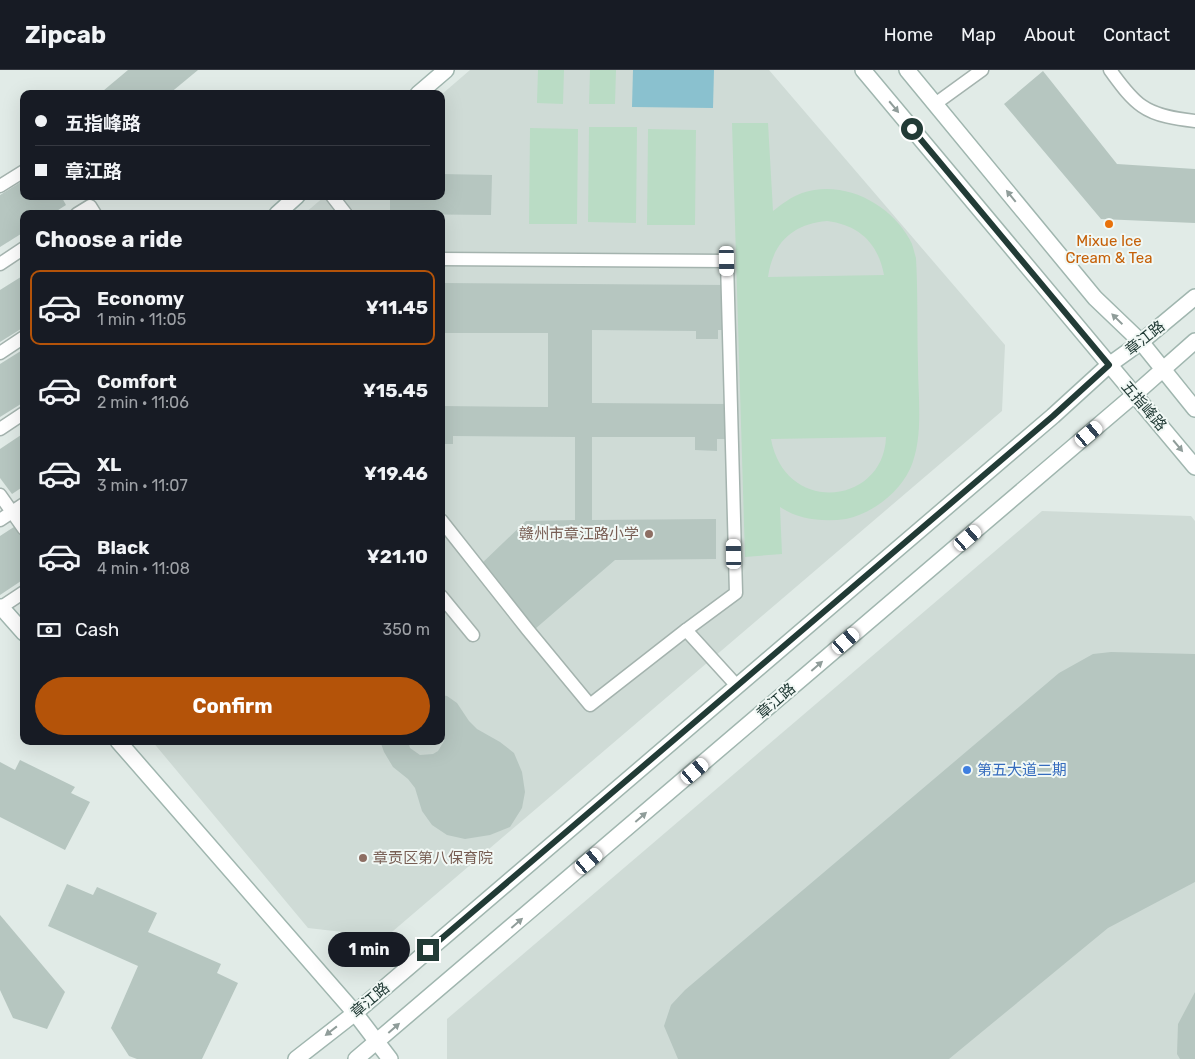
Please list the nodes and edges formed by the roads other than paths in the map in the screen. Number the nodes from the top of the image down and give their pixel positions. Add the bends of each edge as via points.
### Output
1 (446, 70) edge
2 (863, 70) edge
3 (907, 70) edge
4 (982, 70) edge
5 (1110, 70) edge
6 (423, 90) edge
7 (935, 104) junction
8 (1195, 121) edge
9 (20, 174) edge
10 (0, 186) edge
11 (293, 200) edge
12 (335, 200) edge
13 (281, 210) edge
14 (343, 210) edge
15 (20, 251) edge
16 (445, 259) edge
17 (0, 264) edge
18 (1195, 297) edge
19 (20, 340) edge
20 (1195, 341) edge
21 (1141, 342) junction
22 (0, 353) edge
23 (1109, 365) junction
24 (1163, 369) junction
25 (1134, 395) junction
26 (1195, 409) edge
27 (20, 416) edge
28 (0, 429) edge
29 (1195, 467) edge
30 (0, 495) edge
31 (20, 506) edge
32 (11, 512) junction
33 (0, 520) edge
34 (20, 524) edge
35 (445, 525) edge
36 (20, 595) edge
37 (445, 601) edge
38 (1, 608) edge
39 (20, 629) edge
40 (686, 630) junction
41 (473, 635) dead end
42 (737, 686) junction
43 (121, 745) edge
44 (355, 1013) junction
45 (377, 1042) junction
46 (296, 1059) edge
47 (356, 1059) edge
48 (390, 1059) edge

1 - 6 main road
2 -> 23 main road, 五指峰路
3 - 7 main road
4 - 7 lane
5 - 8 lane via 1142,107 1172,118
21 -> 7 main road via 1095,298
9 - 10 lane
11 - 13 main road
12 - 14 lane
15 - 17 lane
16 - 40 lane via 727,261 736,593
18 - 21 main road, 章江路
19 - 22 lane
20 - 24 main road, 章江路
21 - 23 main road, 章江路
21 - 24 main road
23 - 25 main road, 五指峰路
23 - 42 main road, 章江路
24 - 25 main road, 章江路
24 - 26 main road
25 -> 29 main road, 五指峰路
45 -> 25 main road, 章江路
27 - 28 lane
30 - 32 lane
31 - 32 lane
32 - 33 lane
32 - 34 lane
35 - 40 lane via 590,704
36 - 38 lane
37 - 41 lane
38 - 39 main road
40 - 42 lane
42 - 44 main road, 章江路
43 - 44 main road
44 - 45 main road
44 -> 46 main road, 章江路
45 - 47 main road, 章江路
45 - 48 main road

